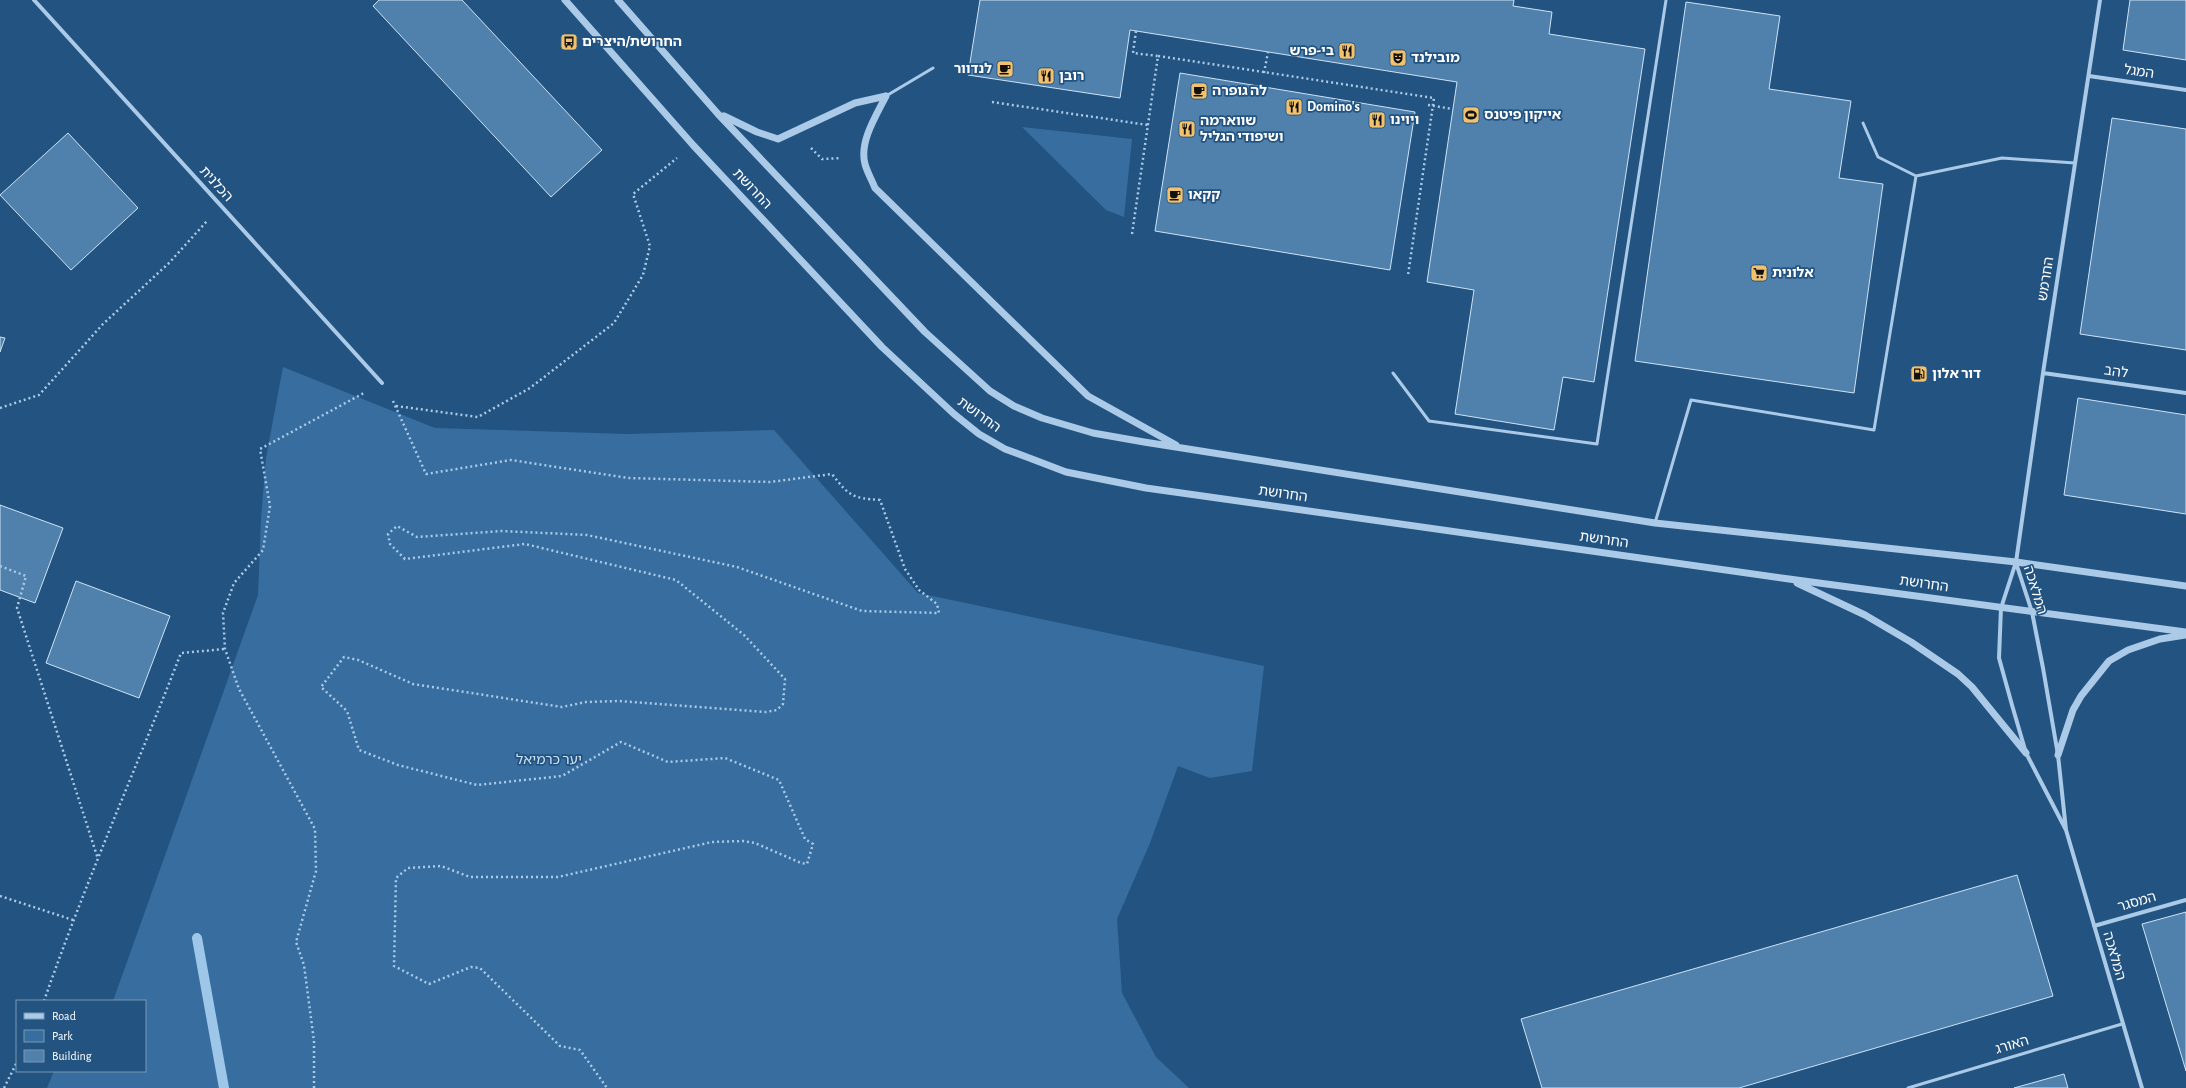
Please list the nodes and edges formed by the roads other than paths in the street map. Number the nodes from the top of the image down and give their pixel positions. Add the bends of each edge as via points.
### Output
1 (34, 0) edge
2 (565, 0) edge
3 (618, 0) edge
4 (1666, 0) edge
5 (2100, 0) edge
6 (933, 68) dead end
7 (2089, 76) junction
8 (2186, 90) edge
9 (886, 96) junction
10 (718, 114) junction
11 (1863, 123) dead end
12 (2075, 163) junction
13 (1916, 176) junction
14 (1393, 373) dead end
15 (2043, 373) junction
16 (382, 383) road end
17 (2186, 393) edge
18 (1180, 447) junction
19 (1655, 523) junction
20 (2016, 562) junction
21 (1789, 579) junction
22 (2186, 586) edge
23 (2001, 608) junction
24 (2032, 612) junction
25 (2186, 632) edge
26 (2186, 635) edge
27 (2026, 753) junction
28 (2058, 755) junction
29 (2066, 830) junction
30 (2186, 900) edge
31 (2094, 926) junction
32 (2122, 1024) junction
33 (1908, 1088) edge
34 (2142, 1088) edge

1 - 16 street, הכלנית
2 - 21 street, החרושת via 693,145 882,347 954,414 979,434 1006,448 1066,472 1146,488
3 - 10 street, החרושת
4 - 14 lane via 1597,444 1429,420
5 - 7 street, החרמש
6 - 9 lane
7 - 8 street, המגל
7 - 12 street, החרמש
9 - 10 street via 855,102 778,139
9 - 18 street via 872,125 864,157 865,166 875,188 1088,396
10 - 18 street, החרושת via 925,332 990,391 1014,406 1042,418 1093,433
11 - 13 lane via 1878,157
12 - 13 lane via 2002,158
12 - 15 street, החרמש
13 - 19 lane via 1874,430 1691,400
15 - 17 street, להב
15 - 20 street, החרמש
18 - 19 street, החרושת
19 - 20 street, החרושת
20 - 22 street, החרושת
20 - 23 street, המלאכה
20 - 24 street, המלאכה
21 - 23 street, החרושת
21 - 27 street via 1865,615 1958,674 1972,687
23 - 24 street, החרושת
23 - 27 street, המלאכה via 1999,658
24 - 25 street, החרושת
24 - 28 street, המלאכה
26 - 28 street via 2160,639 2128,650 2109,661 2072,710
27 - 29 street, המלאכה
28 - 29 street, המלאכה
29 - 31 street, המלאכה
30 - 31 street, המסגר
31 - 32 street, המלאכה
32 - 33 lane, האורג
32 - 34 street, המלאכה

